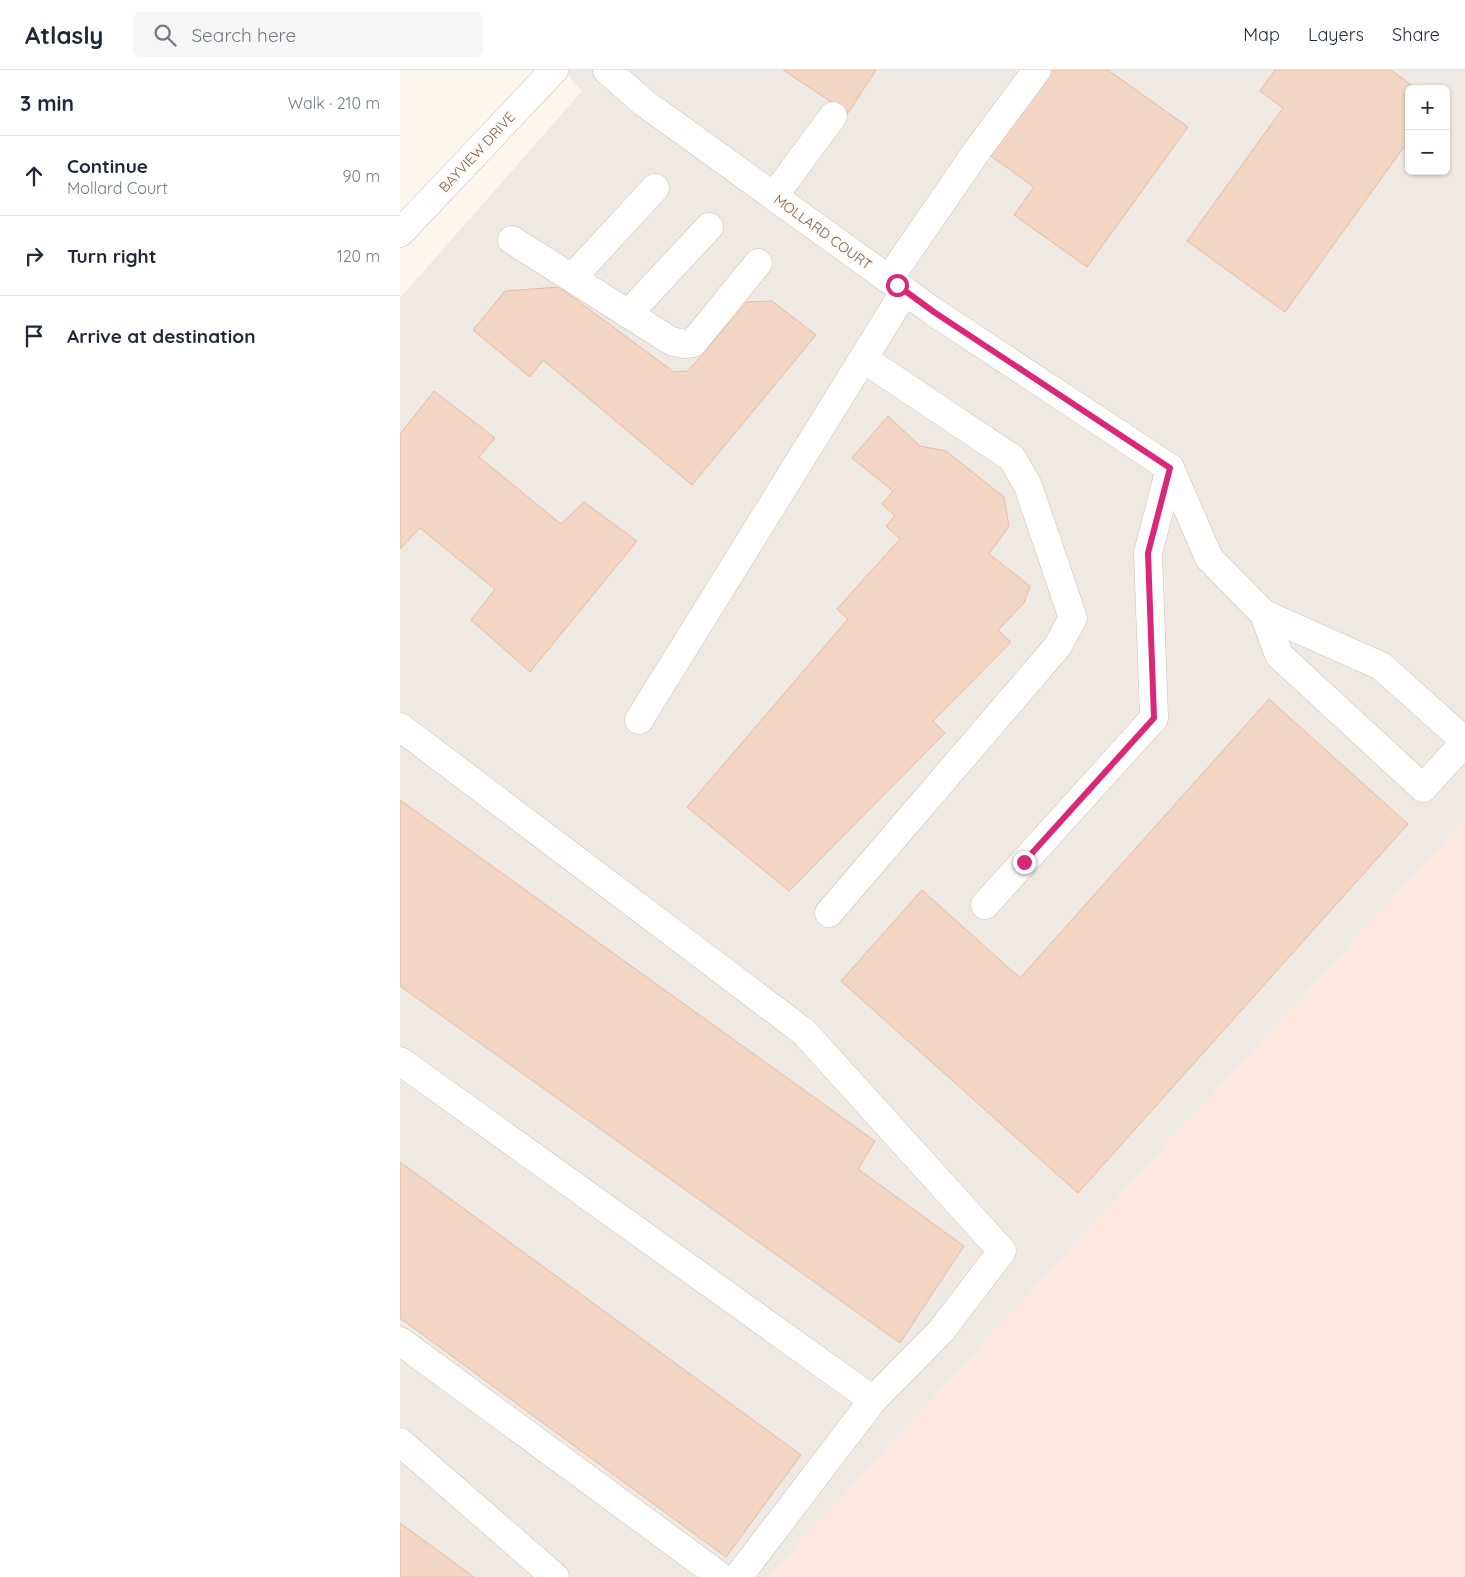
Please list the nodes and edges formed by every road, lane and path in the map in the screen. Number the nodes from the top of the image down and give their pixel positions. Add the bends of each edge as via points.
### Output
1 (554, 70) edge
2 (607, 70) edge
3 (1037, 70) edge
4 (833, 116) dead end
5 (655, 188) dead end
6 (774, 196) junction
7 (709, 228) dead end
8 (400, 233) edge
9 (512, 240) dead end
10 (758, 263) dead end
11 (572, 278) junction
12 (897, 285) junction
13 (628, 314) junction
14 (864, 359) junction
15 (1170, 468) junction
16 (1264, 614) junction
17 (639, 720) dead end
18 (400, 727) edge
19 (1465, 741) edge
20 (985, 905) dead end
21 (829, 913) dead end
22 (400, 1061) edge
23 (400, 1341) edge
24 (873, 1400) junction
25 (400, 1442) edge
26 (549, 1575) edge
27 (721, 1577) edge
28 (738, 1577) edge

1 - 8 street, BAYVIEW DRIVE
2 - 6 street, MOLLARD COURT via 643,102
3 - 12 street via 979,148
4 - 6 street
5 - 11 street
6 - 12 street, MOLLARD COURT
7 - 13 street
9 - 11 street
10 - 13 street via 693,342 671,341
11 - 13 street
12 - 14 street
12 - 15 street, MOLLARD COURT
14 - 17 street
14 - 21 street via 1012,458 1028,486 1073,618 1057,647
15 - 16 street via 1209,558
15 - 20 street via 1148,553 1154,718
16 - 19 street via 1381,666
16 - 19 street via 1278,655 1424,788
18 - 24 street via 804,1032 1002,1251 941,1331
22 - 24 street
23 - 27 street
24 - 28 street
25 - 26 street

